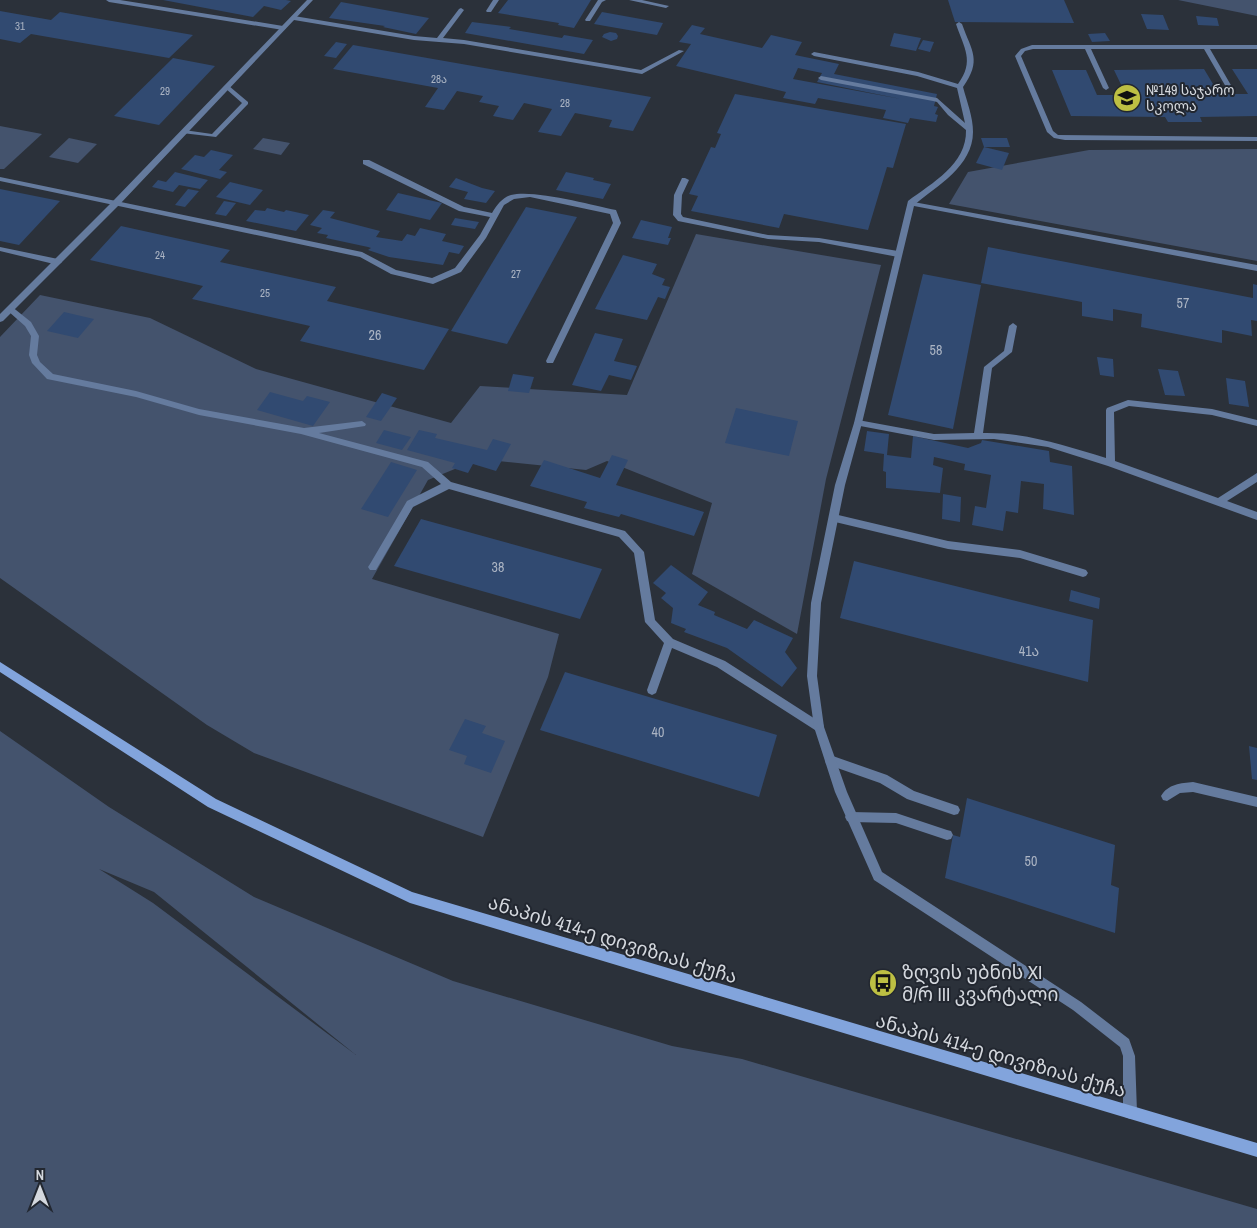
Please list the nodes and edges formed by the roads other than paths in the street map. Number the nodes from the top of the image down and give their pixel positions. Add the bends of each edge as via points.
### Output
1 (109, 0) edge
2 (310, 0) edge
3 (496, 0) edge
4 (603, 0) edge
5 (632, 0) edge
6 (666, 6) dead end
7 (461, 10) dead end
8 (488, 11) dead end
9 (294, 18) junction
10 (588, 20) dead end
11 (959, 24) dead end
12 (283, 28) junction
13 (439, 39) junction
14 (1087, 47) junction
15 (1206, 47) junction
16 (1257, 47) edge
17 (681, 51) dead end
18 (814, 54) dead end
19 (821, 78) dead end
20 (1229, 86) dead end
21 (227, 87) junction
22 (960, 87) junction
23 (1106, 88) dead end
24 (969, 129) junction
25 (184, 132) junction
26 (1257, 139) edge
27 (366, 162) dead end
28 (0, 179) edge
29 (685, 180) dead end
30 (117, 202) junction
31 (911, 202) junction
32 (494, 216) junction
33 (0, 249) edge
34 (898, 254) junction
35 (58, 262) junction
36 (1257, 268) edge
37 (11, 309) junction
38 (0, 319) edge
39 (1013, 326) dead end
40 (550, 360) dead end
41 (1257, 422) edge
42 (858, 423) junction
43 (362, 424) dead end
44 (301, 431) junction
45 (978, 436) junction
46 (1111, 463) junction
47 (1257, 478) edge
48 (448, 485) junction
49 (1220, 501) junction
50 (1257, 516) edge
51 (834, 518) junction
52 (373, 567) dead end
53 (1083, 573) dead end
54 (669, 642) junction
55 (0, 666) edge
56 (652, 690) dead end
57 (819, 727) junction
58 (830, 760) junction
59 (1167, 796) dead end
60 (1257, 802) edge
61 (954, 810) dead end
62 (851, 817) junction
63 (946, 835) dead end
64 (1130, 1112) junction
65 (1257, 1150) edge

1 - 12 street
2 - 9 street
3 - 8 street
4 - 10 street
5 - 6 street
7 - 13 street
9 - 12 street
9 - 13 street via 414,38
11 - 22 street via 972,61 970,74
12 - 21 street
13 - 17 street via 642,72
14 - 15 street
14 - 23 street
14 - 26 street via 1032,47 1018,56 1050,132 1056,136
15 - 16 street
15 - 20 street
18 - 22 street via 918,74
19 - 24 street via 935,99
21 - 25 street
21 - 25 street via 246,103 221,130 214,136
22 - 24 street
24 - 31 street via 964,158
25 - 30 street
27 - 32 street via 462,209
28 - 30 street
29 - 34 street via 678,195 677,215 681,219 768,237 819,240
30 - 32 street via 362,255 394,272 433,281 458,270
30 - 35 street
31 - 34 street
31 - 36 street
32 - 40 street via 501,204 512,197 530,195 613,212 617,223
33 - 35 street
34 - 42 street
35 - 37 street
37 - 38 street
37 - 44 street via 36,336 33,355 36,363 50,377 136,394 199,412
39 - 45 street via 1008,352 988,367
41 - 46 street via 1212,412 1128,403 1110,410
42 - 45 street via 934,437
42 - 51 street
43 - 44 street
44 - 48 street via 425,464
45 - 46 street via 1048,444
46 - 49 street
47 - 49 street
48 - 52 street via 410,504
48 - 54 street via 622,534 639,552 650,622
49 - 50 street
51 - 53 street via 948,545 1020,554
51 - 57 street via 816,603 812,676
54 - 56 street
54 - 57 street via 721,664
55 - 64 main road, ანაპის 414-ე დივიზიას ქუჩა via 212,803 410,897
57 - 58 street
58 - 61 street
58 - 62 street
59 - 60 street via 1178,788 1193,787
62 - 63 street via 896,818
62 - 64 street via 878,876 1077,1006 1124,1043 1129,1056
64 - 65 main road, ანაპის 414-ე დივიზიას ქუჩა

